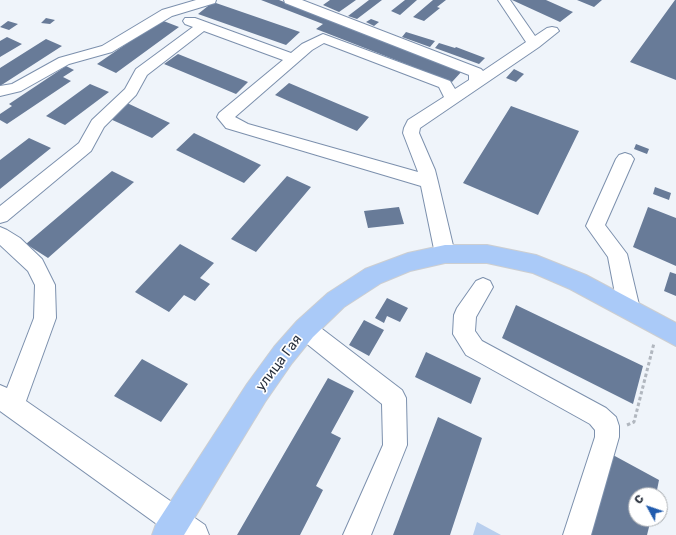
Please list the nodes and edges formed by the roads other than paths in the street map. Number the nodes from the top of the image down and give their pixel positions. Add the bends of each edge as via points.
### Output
1 (210, 0) edge
2 (290, 0) edge
3 (504, 0) edge
4 (167, 13) junction
5 (202, 26) junction
6 (552, 31) dead end
7 (534, 44) junction
8 (293, 59) junction
9 (477, 81) junction
10 (0, 91) edge
11 (452, 98) junction
12 (625, 159) dead end
13 (429, 182) junction
14 (0, 216) edge
15 (0, 235) edge
16 (445, 254) junction
17 (483, 287) dead end
18 (629, 309) junction
19 (305, 328) junction
20 (665, 337) edge
21 (6, 402) edge
22 (179, 530) edge
23 (357, 535) edge
24 (577, 535) edge

1 - 4 street
2 - 9 street via 476,72
3 - 7 street
4 - 5 street
4 - 10 street via 107,49 64,61 16,88
5 - 8 street
5 - 14 street via 141,72 131,92 98,124 85,147
6 - 7 street
7 - 9 street
8 - 11 street via 318,40 326,38 445,84
8 - 13 street via 225,117 242,128
9 - 11 street
11 - 13 street via 412,128 411,132
12 - 18 street via 595,226 617,254
13 - 16 street
15 - 21 street via 35,265 45,285 45,318 39,337
16 - 18 main road, улица Гая via 487,254 536,264 578,282
16 - 19 main road, улица Гая via 408,262 373,276 336,300
17 - 24 street via 465,315 464,334 474,348 598,416 607,426 607,437
18 - 20 main road, улица Гая
19 - 22 main road, улица Гая via 256,393
19 - 23 street via 394,398 396,445
21 - 22 street

